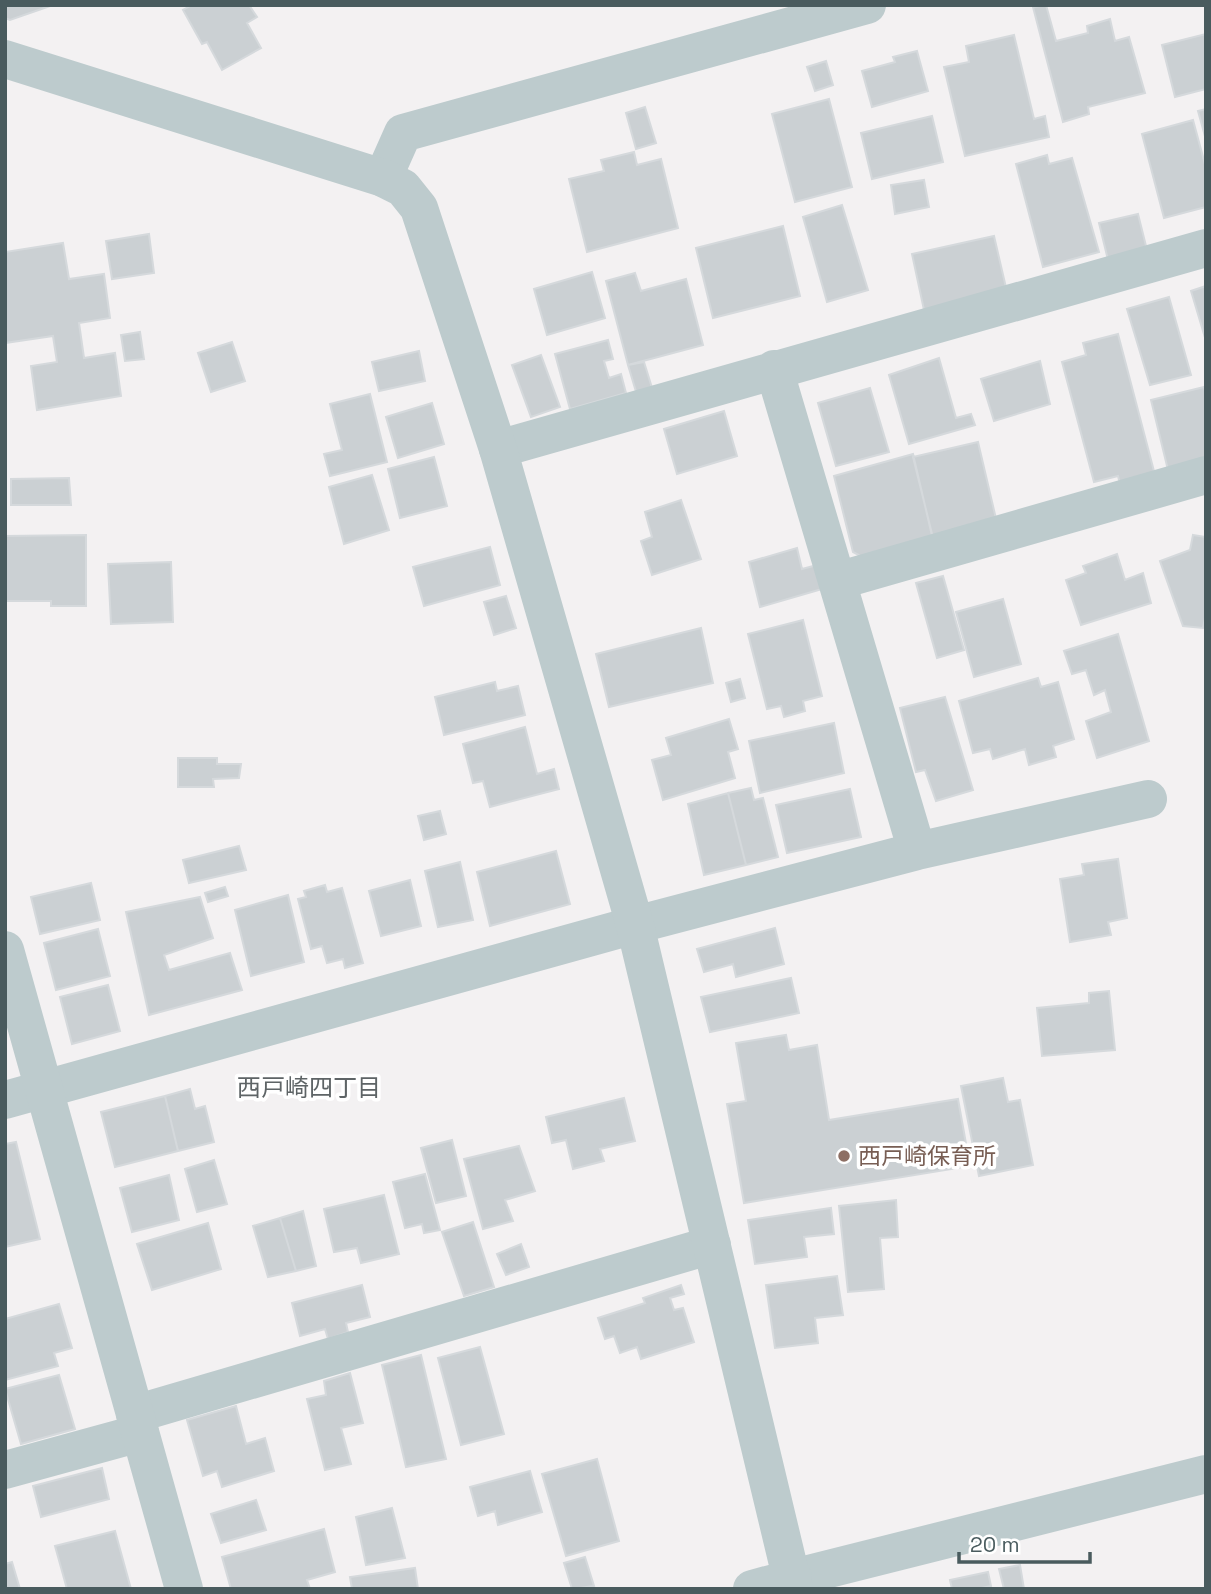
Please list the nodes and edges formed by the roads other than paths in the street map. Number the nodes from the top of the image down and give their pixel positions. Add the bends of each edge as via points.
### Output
1 (867, 5) edge
2 (5, 59) edge
3 (383, 178) junction
4 (1206, 248) edge
5 (774, 369) junction
6 (498, 449) junction
7 (1206, 475) edge
8 (837, 581) junction
9 (1148, 799) dead end
10 (917, 851) junction
11 (635, 925) junction
12 (5, 950) edge
13 (43, 1089) junction
14 (5, 1100) edge
15 (712, 1245) junction
16 (137, 1424) junction
17 (5, 1470) edge
18 (1206, 1475) edge
19 (794, 1583) edge
20 (184, 1589) edge
21 (752, 1589) edge

1 - 3 street via 403,133
2 - 3 street
3 - 6 street via 403,188 419,208
4 - 5 street
5 - 6 street
5 - 8 street
6 - 11 street
7 - 8 street
8 - 10 street
9 - 10 street
10 - 11 street
11 - 13 street
11 - 15 street
12 - 13 street
13 - 14 street
13 - 16 street
15 - 16 street
15 - 19 street
16 - 17 street
16 - 20 street
18 - 19 street
19 - 21 street

